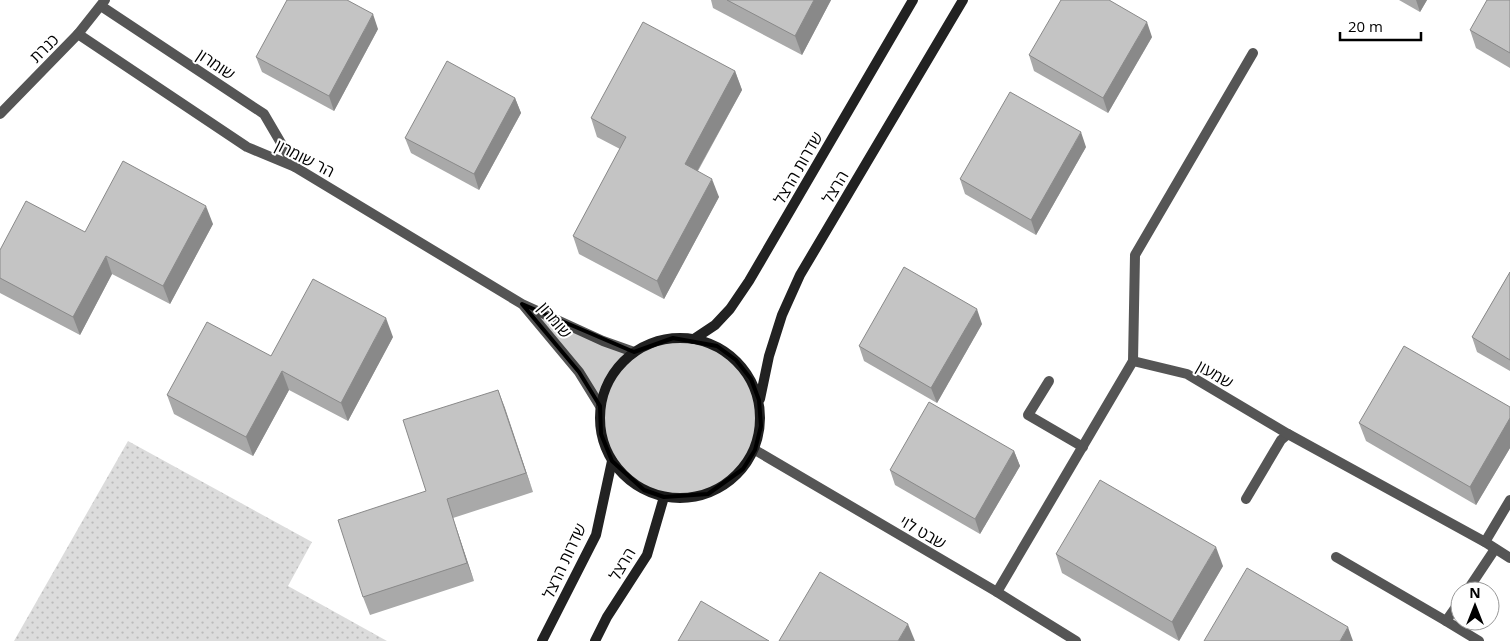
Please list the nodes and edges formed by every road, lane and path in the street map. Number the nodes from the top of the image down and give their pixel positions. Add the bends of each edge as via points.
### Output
1 (913, 0) edge
2 (963, 0) edge
3 (103, 3) edge
4 (78, 34) junction
5 (1253, 53) dead end
6 (0, 114) edge
7 (295, 167) junction
8 (522, 304) junction
9 (694, 339) junction
10 (634, 352) junction
11 (1133, 362) junction
12 (1049, 381) dead end
13 (759, 400) junction
14 (600, 406) junction
15 (1288, 434) junction
16 (1082, 447) junction
17 (755, 450) junction
18 (612, 461) junction
19 (664, 497) junction
20 (1246, 500) dead end
21 (1510, 500) edge
22 (1485, 542) junction
23 (1495, 549) junction
24 (1508, 554) edge
25 (1336, 557) dead end
26 (1474, 581) edge
27 (997, 592) junction
28 (1450, 615) edge
29 (1446, 621) junction
30 (542, 641) edge
31 (595, 641) edge
32 (1076, 641) edge
33 (1479, 641) edge

1 - 9 main road, שדרות הרצל via 749,281 715,325
2 - 13 main road, הרצל via 800,275 782,315
3 - 4 street, כנרת
3 - 7 street, שומרון via 264,114
4 - 6 street, כנרת
4 - 7 street, הר שומרון via 247,147
5 - 11 street via 1136,255
7 - 8 street, הר שומרון
8 - 10 street, שומרון
8 - 14 street, שומרון via 579,372
9 - 10 main road via 673,338 653,342
9 - 13 main road via 717,346 736,360 751,379
10 - 14 main road via 606,385
11 - 15 street, שמעון via 1186,374
11 - 16 street
12 - 16 street via 1028,415
13 - 17 main road via 761,426
14 - 18 main road via 601,434
15 - 20 street via 1281,440
15 - 22 street, שמעון
16 - 27 street
17 - 19 main road via 743,469 727,484 708,494
17 - 27 street, שבט לוי
18 - 19 main road via 626,478 644,490
18 - 30 main road, שדרות הרצל via 596,535
19 - 31 main road, הרצל via 646,555
21 - 22 street
22 - 23 street, שמעון
23 - 24 street, שמעון
23 - 26 street
25 - 29 street
27 - 32 street, שבט לוי
28 - 29 street
29 - 33 street

